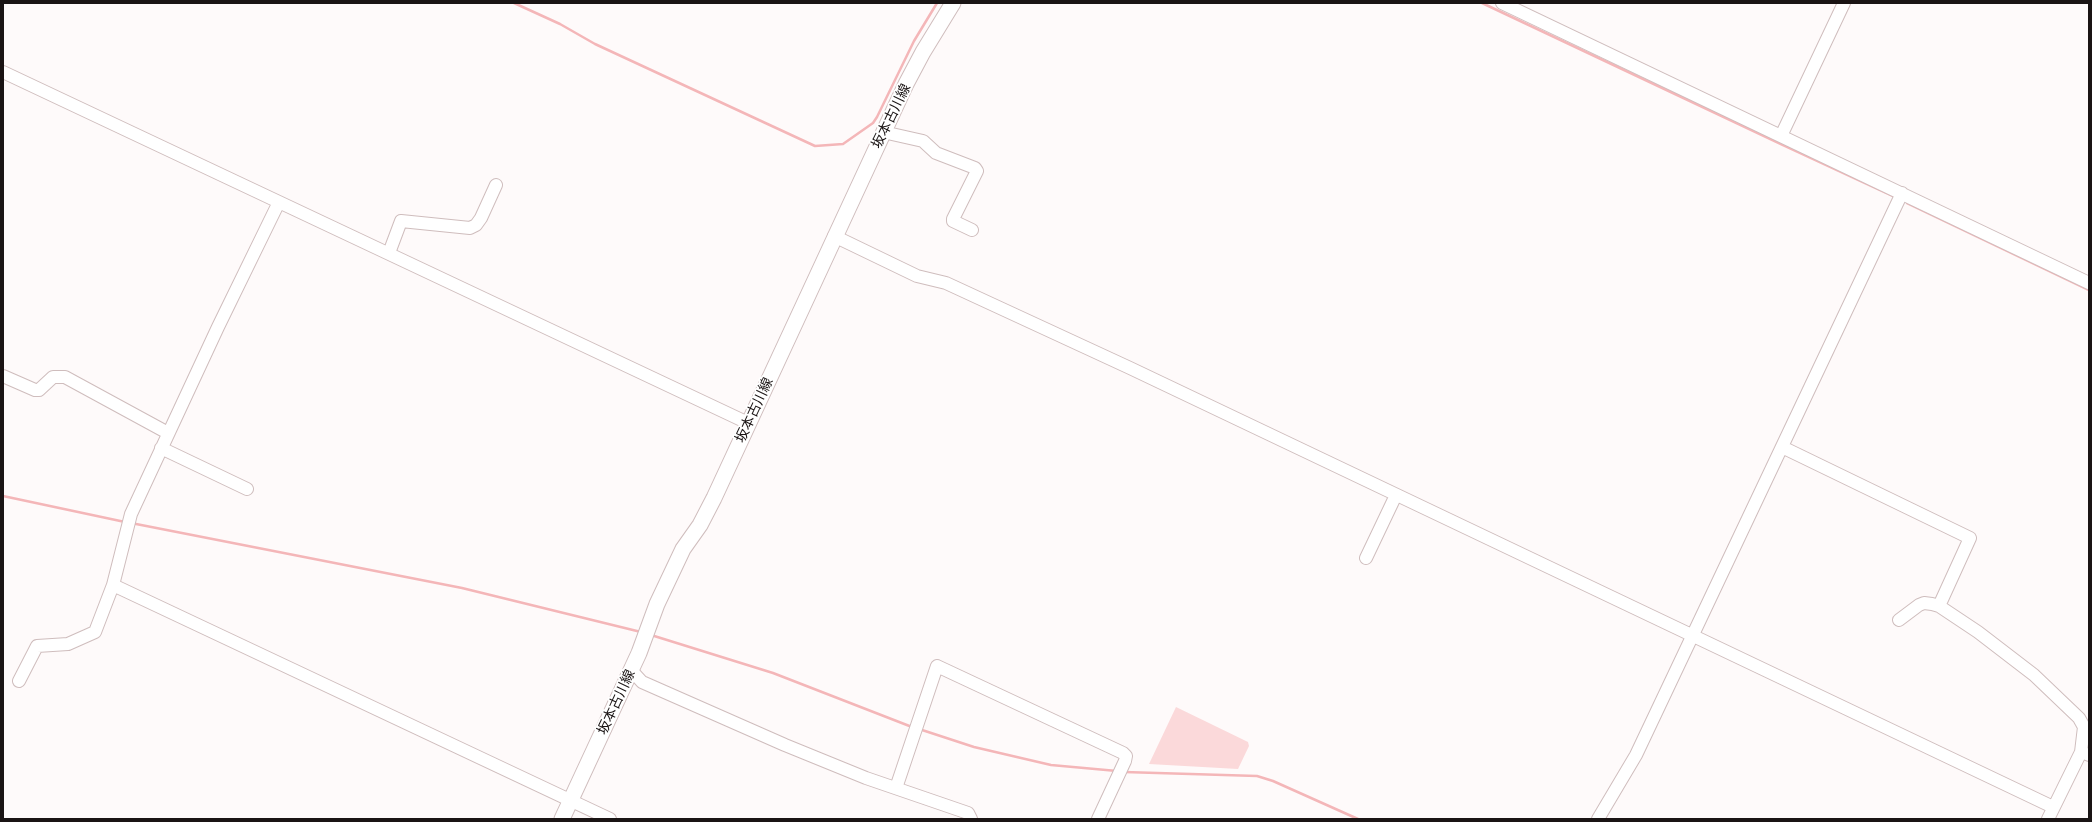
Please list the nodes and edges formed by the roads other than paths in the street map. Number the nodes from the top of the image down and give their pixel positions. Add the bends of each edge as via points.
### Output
1 (952, 3) edge
2 (1502, 3) edge
3 (1844, 3) edge
4 (3, 72) edge
5 (883, 132) junction
6 (1781, 136) junction
7 (496, 185) dead end
8 (1902, 193) junction
9 (279, 202) junction
10 (972, 230) dead end
11 (834, 236) junction
12 (389, 253) junction
13 (2089, 283) edge
14 (3, 376) edge
15 (748, 423) junction
16 (168, 433) junction
17 (1782, 447) junction
18 (161, 448) junction
19 (247, 489) dead end
20 (1396, 495) junction
21 (1366, 558) dead end
22 (113, 585) junction
23 (1939, 606) junction
24 (1899, 620) dead end
25 (1693, 635) junction
26 (631, 670) junction
27 (19, 681) dead end
28 (2085, 754) edge
29 (896, 788) junction
30 (571, 800) junction
31 (2053, 808) junction
32 (562, 819) edge
33 (610, 819) edge
34 (971, 819) edge
35 (1098, 819) edge
36 (1598, 819) edge
37 (2048, 819) edge

1 - 5 main road, 坂本古川線 via 923,52
2 - 6 street
3 - 6 street
4 - 9 street
5 - 10 street via 923,141 936,152 975,168 977,171 953,221
5 - 11 main road, 坂本古川線
6 - 8 street
7 - 12 street via 476,225 465,228 401,221
8 - 13 street
8 - 17 street
9 - 12 street
9 - 16 street
11 - 15 main road, 坂本古川線
11 - 20 street via 917,276 946,283
12 - 15 street
14 - 16 street via 35,390 39,390 52,377 65,377
15 - 26 main road, 坂本古川線 via 700,525 683,548
16 - 18 street
17 - 23 street via 1970,538
17 - 25 street
18 - 19 street
18 - 22 street via 131,514
20 - 21 street
20 - 25 street
22 - 27 street via 95,632 68,644 37,646
22 - 30 street
23 - 24 street via 1924,603
23 - 28 street via 2034,675 2079,718 2084,727
25 - 31 street
25 - 36 street via 1636,755
26 - 29 street via 642,682 785,745
26 - 30 main road, 坂本古川線
28 - 31 street
29 - 34 street via 968,813
29 - 35 street via 938,666 1123,753 1126,756 1124,764
30 - 32 main road, 坂本古川線
30 - 33 street
31 - 37 street

